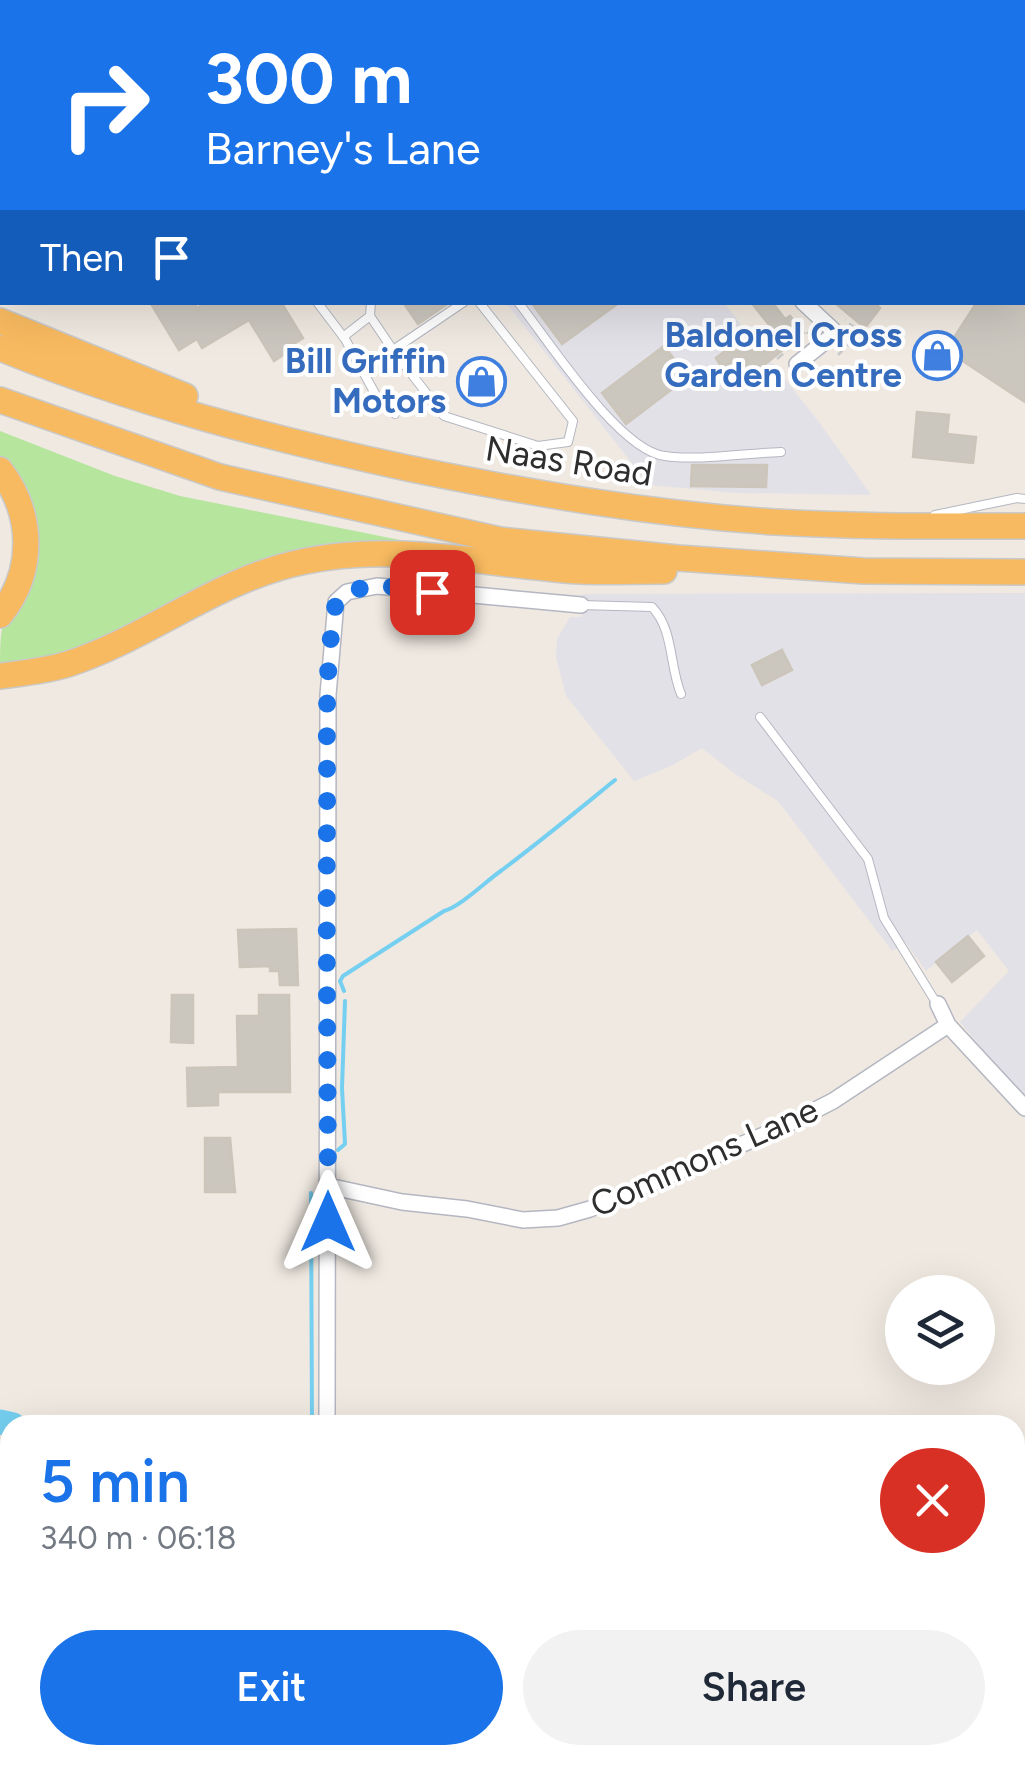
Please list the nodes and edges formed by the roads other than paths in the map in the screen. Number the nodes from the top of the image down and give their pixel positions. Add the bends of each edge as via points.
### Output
1 (319, 305) edge
2 (372, 305) edge
3 (460, 305) edge
4 (480, 305) edge
5 (520, 305) edge
6 (806, 305) edge
7 (370, 316) junction
8 (0, 321) edge
9 (343, 337) junction
10 (0, 348) edge
11 (393, 350) junction
12 (797, 364) dead end
13 (0, 400) edge
14 (394, 414) dead end
15 (780, 452) dead end
16 (384, 462) junction
17 (0, 470) edge
18 (1025, 499) edge
19 (876, 526) junction
20 (1025, 526) edge
21 (864, 571) junction
22 (1025, 572) edge
23 (581, 606) joint
24 (0, 616) edge
25 (0, 676) edge
26 (681, 694) dead end
27 (760, 716) dead end
28 (938, 1004) joint
29 (948, 1025) junction
30 (1025, 1108) edge
31 (328, 1186) junction
32 (328, 1415) edge

1 - 9 lane
2 - 7 lane
3 - 11 lane
4 - 11 lane via 572,421 568,442 538,446 444,416
5 - 15 lane via 634,444 663,456
6 - 12 street via 834,330
7 - 9 lane
7 - 11 lane
8 - 16 highway via 174,392
9 - 14 lane via 378,400
10 - 16 highway, Naas Road via 246,431
13 - 21 highway via 220,477 500,540
16 - 19 highway, Naas Road via 655,511
17 - 24 highway via 20,504 25,536 22,581
18 - 19 lane
19 - 20 highway, Naas Road
21 - 22 highway
21 - 25 highway via 570,570 402,555 306,560 245,578 82,658
23 - 26 lane via 652,607 666,628
23 - 31 street via 378,586 347,592 336,602 328,695
27 - 28 lane via 868,859 884,918
28 - 29 street
29 - 30 street
29 - 31 street, Commons Lane via 778,1129 558,1218 523,1220
31 - 32 street

